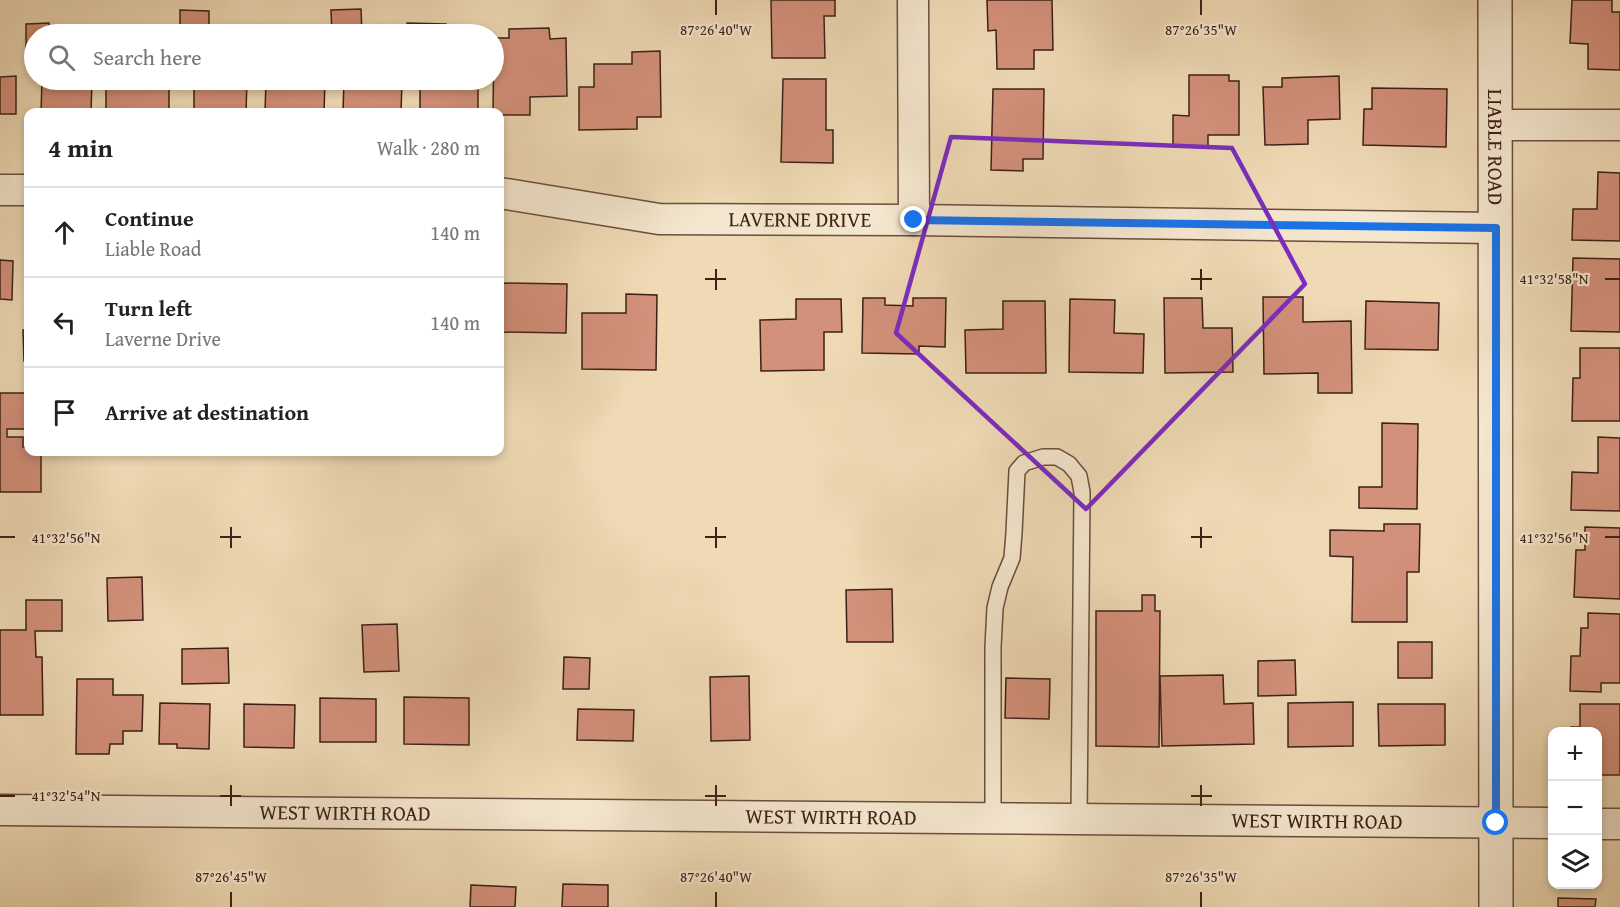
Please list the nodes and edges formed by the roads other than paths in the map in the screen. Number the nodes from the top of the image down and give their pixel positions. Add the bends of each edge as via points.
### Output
1 (914, 0) edge
2 (1495, 0) edge
3 (1495, 125) junction
4 (1620, 125) edge
5 (0, 190) edge
6 (24, 190) edge
7 (504, 194) edge
8 (914, 220) junction
9 (1496, 228) junction
10 (0, 810) edge
11 (993, 818) junction
12 (1079, 819) junction
13 (1496, 823) junction
14 (1548, 823) edge
15 (1602, 824) edge
16 (1620, 824) edge
17 (1496, 907) edge

1 - 8 street
2 - 3 street, LIABLE ROAD
3 - 4 street
3 - 9 street, LIABLE ROAD
5 - 6 street
7 - 8 street, LAVERNE DRIVE via 659,219
8 - 9 street, LAVERNE DRIVE
9 - 13 street, LIABLE ROAD
10 - 11 street, WEST WIRTH ROAD
11 - 12 street, WEST WIRTH ROAD
11 - 12 lane via 994,608 1012,558 1017,471 1024,463 1058,457 1079,477 1082,492
12 - 13 street, WEST WIRTH ROAD
13 - 14 street, WEST WIRTH ROAD
13 - 17 street, LIABLE ROAD
15 - 16 street

